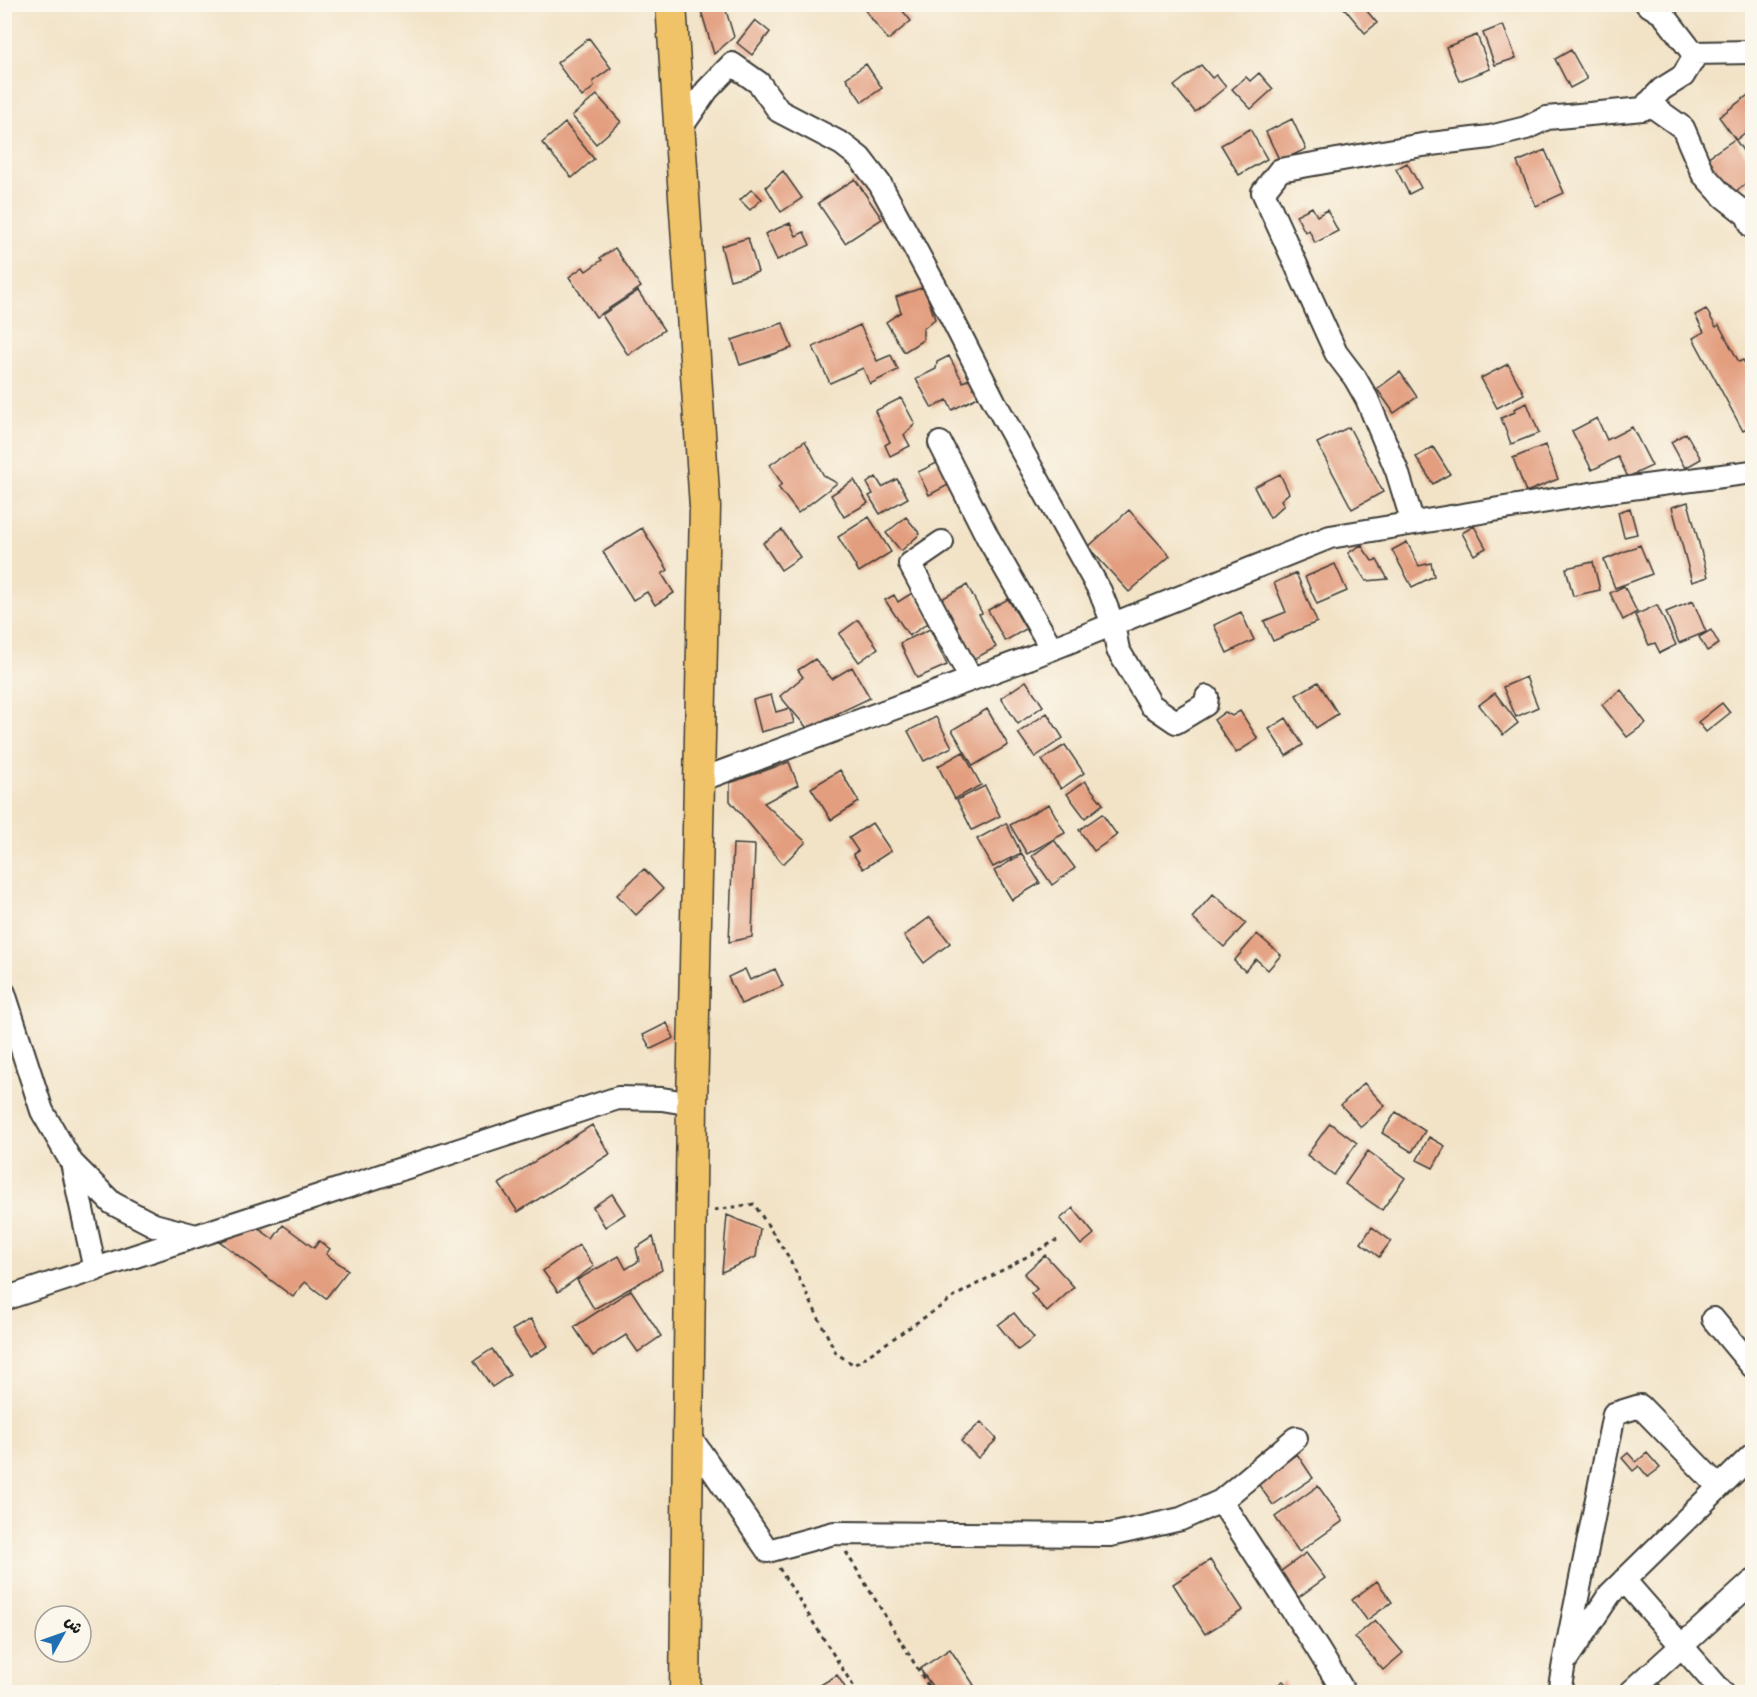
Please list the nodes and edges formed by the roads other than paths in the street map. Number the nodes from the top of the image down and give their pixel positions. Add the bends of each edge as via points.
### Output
1 (671, 4) edge
2 (1647, 4) edge
3 (1752, 52) edge
4 (1697, 53) junction
5 (1648, 103) junction
6 (680, 129) junction
7 (1752, 226) edge
8 (940, 443) dead end
9 (1752, 472) edge
10 (1413, 523) junction
11 (942, 542) dead end
12 (1113, 624) junction
13 (1052, 649) junction
14 (971, 679) junction
15 (1207, 697) dead end
16 (700, 780) junction
17 (4, 993) edge
18 (11, 1027) edge
19 (692, 1104) junction
20 (72, 1163) junction
21 (196, 1236) junction
22 (95, 1270) junction
23 (4, 1299) edge
24 (1713, 1319) dead end
25 (1752, 1366) edge
26 (688, 1434) junction
27 (1296, 1438) dead end
28 (1752, 1455) edge
29 (1719, 1487) junction
30 (1221, 1501) junction
31 (1624, 1580) junction
32 (1752, 1582) edge
33 (1682, 1647) junction
34 (1564, 1663) junction
35 (1561, 1691) edge
36 (685, 1692) edge
37 (1344, 1692) edge
38 (1631, 1692) edge
39 (1722, 1692) edge

1 - 6 main road
2 - 4 street via 1663,14 1693,53
3 - 4 street
4 - 5 street via 1683,76
5 - 7 street via 1683,128 1703,174 1747,215
5 - 10 street via 1643,109 1547,118 1526,129 1490,137 1280,171 1263,192 1336,353 1367,399 1397,471
6 - 12 street via 706,90 732,64 759,83 778,111 842,144 860,158 880,184 1100,591
6 - 16 main road via 705,507
8 - 13 street via 988,538
9 - 10 street
10 - 12 street via 1330,537
11 - 14 street via 910,564
12 - 13 street
12 - 15 street via 1118,650 1151,705 1176,722 1206,704
13 - 14 street
14 - 16 street
16 - 19 main road
17 - 18 street
18 - 20 street via 42,1111
19 - 21 street via 618,1098
19 - 26 main road
20 - 21 street via 112,1203 154,1226
20 - 22 street
21 - 22 street
22 - 23 street
24 - 25 street
26 - 30 street via 768,1551 834,1533 1110,1535 1181,1520
26 - 36 main road
27 - 30 street
28 - 29 street
29 - 31 street
29 - 34 street via 1640,1406 1614,1414
30 - 37 street
31 - 33 street
31 - 34 street via 1610,1594
32 - 33 street
33 - 38 street
33 - 39 street
34 - 35 street

